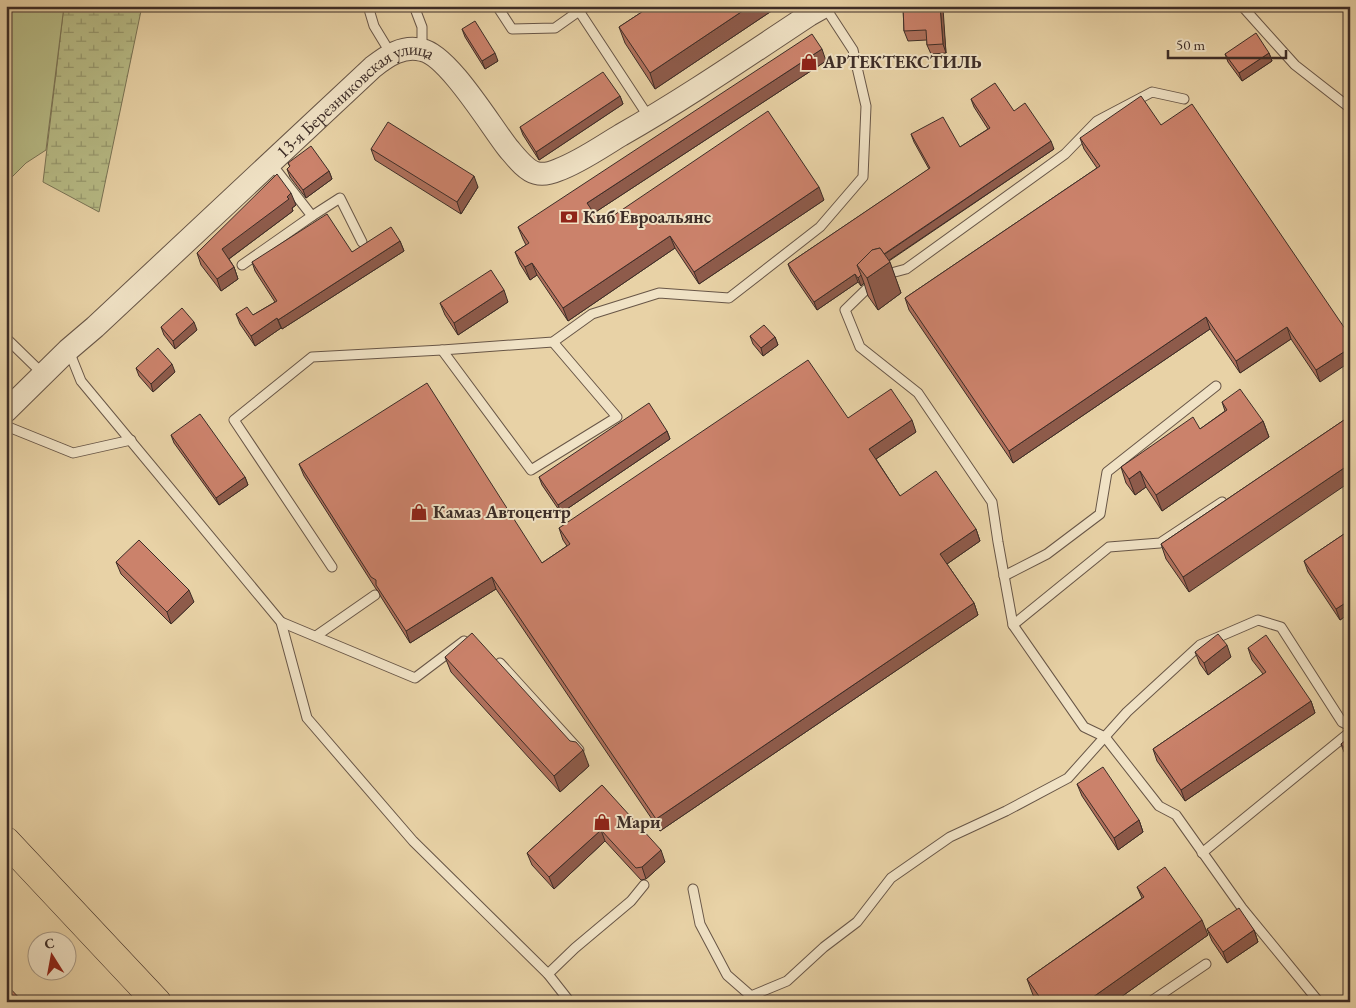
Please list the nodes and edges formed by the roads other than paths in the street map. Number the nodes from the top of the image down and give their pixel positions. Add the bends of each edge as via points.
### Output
1 (368, 6) edge
2 (414, 6) edge
3 (497, 6) edge
4 (825, 6) edge
5 (1242, 6) edge
6 (583, 9) edge
7 (422, 50) junction
8 (392, 55) junction
9 (1184, 99) dead end
10 (1350, 108) edge
11 (650, 119) junction
12 (270, 162) junction
13 (312, 216) junction
14 (362, 242) dead end
15 (242, 264) dead end
16 (6, 338) edge
17 (554, 342) junction
18 (68, 350) junction
19 (442, 350) junction
20 (44, 374) junction
21 (1216, 386) dead end
22 (6, 411) edge
23 (6, 426) edge
24 (131, 440) junction
25 (1226, 500) edge
26 (332, 567) dead end
27 (1004, 576) junction
28 (375, 595) edge
29 (281, 622) junction
30 (1012, 625) junction
31 (473, 634) edge
32 (316, 636) junction
33 (493, 656) edge
34 (1350, 726) edge
35 (1350, 732) edge
36 (1105, 737) junction
37 (580, 752) edge
38 (6, 842) edge
39 (1202, 853) junction
40 (644, 886) dead end
41 (694, 889) dead end
42 (1206, 964) dead end
43 (548, 974) junction
44 (157, 1002) edge
45 (570, 1002) edge
46 (1150, 1002) edge
47 (1319, 1002) edge

1 - 8 lane via 374,26
2 - 7 lane via 422,27
3 - 6 lane via 512,29 556,28
4 - 11 street, 13-я Березниковская улица
4 - 17 lane via 852,50 866,106 863,177 820,228 729,298 659,293 592,314
5 - 10 lane via 1295,65
6 - 11 lane
7 - 8 street, 13-я Березниковская улица via 405,49
7 - 11 street, 13-я Березниковская улица via 442,61 514,156 535,173 559,170
8 - 12 street, 13-я Березниковская улица via 373,67
9 - 27 lane via 1152,92 1097,121 1065,154 906,269 880,276 845,310 860,347 918,393 992,502
12 - 13 lane
12 - 18 street, 13-я Березниковская улица
13 - 14 lane via 340,198
13 - 15 lane
16 - 20 lane
17 - 19 lane
17 - 19 lane via 617,417 531,470
18 - 20 street, 13-я Березниковская улица
18 - 24 lane via 81,380
19 - 26 lane via 312,357 234,420
20 - 22 street, 13-я Березниковская улица
21 - 27 lane via 1107,472 1100,514 1047,554
23 - 24 lane via 73,453
24 - 29 lane
25 - 30 lane via 1160,543 1109,547
27 - 30 lane
28 - 32 lane
29 - 32 lane
29 - 43 lane via 307,718 414,841
30 - 36 lane via 1084,727
31 - 32 lane via 415,678
33 - 37 lane
34 - 36 lane via 1342,722 1281,627 1258,620 1200,645 1127,712
35 - 39 lane
36 - 39 lane via 1159,806 1176,815
36 - 41 lane via 1068,778 950,836 891,878 858,922 824,947 787,981 751,996 726,975 700,924
38 - 44 main road
39 - 47 lane via 1242,908
40 - 43 lane
42 - 46 lane
43 - 45 lane

